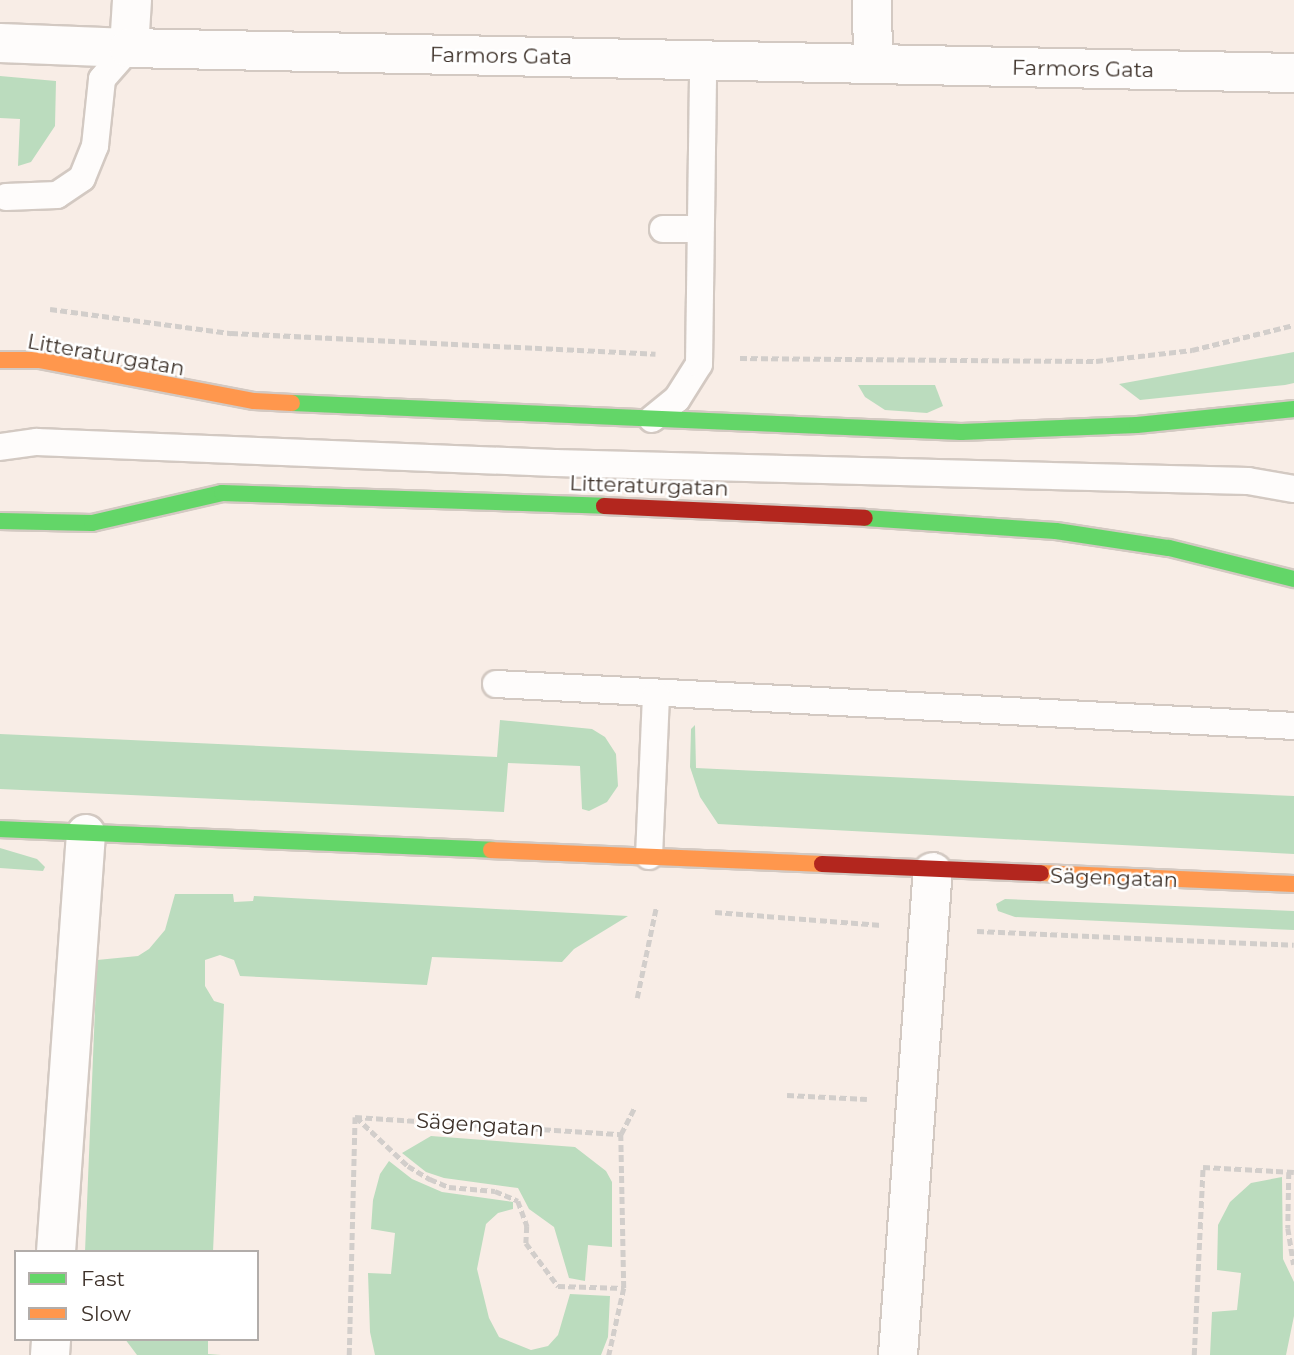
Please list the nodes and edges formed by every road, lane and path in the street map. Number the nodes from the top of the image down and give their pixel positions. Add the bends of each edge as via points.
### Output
1 (132, 0) edge
2 (872, 0) edge
3 (0, 43) edge
4 (129, 48) junction
5 (703, 60) junction
6 (873, 64) junction
7 (1294, 73) edge
8 (6, 197) dead end
9 (663, 229) dead end
10 (700, 229) junction
11 (0, 360) edge
12 (1294, 409) edge
13 (652, 419) junction
14 (0, 447) edge
15 (1294, 489) edge
16 (0, 521) edge
17 (1294, 579) edge
18 (496, 684) dead end
19 (656, 695) junction
20 (1294, 726) edge
21 (0, 830) edge
22 (86, 834) junction
23 (649, 856) junction
24 (933, 872) junction
25 (1294, 884) edge
26 (642, 907) dead end
27 (656, 908) junction
28 (670, 909) dead end
29 (711, 912) dead end
30 (929, 929) junction
31 (1294, 945) edge
32 (638, 998) dead end
33 (787, 1095) dead end
34 (917, 1101) junction
35 (634, 1108) dead end
36 (355, 1117) junction
37 (621, 1134) junction
38 (1291, 1172) edge
39 (56, 1250) edge
40 (1294, 1265) edge
41 (624, 1288) junction
42 (349, 1355) edge
43 (608, 1355) edge
44 (898, 1355) edge
45 (1194, 1355) edge

1 - 4 street
2 - 6 street
3 - 4 street, Farmors Gata
4 - 5 street, Farmors Gata
4 - 8 lane via 102,79 95,146 82,178 57,195
5 - 6 street, Farmors Gata
5 - 10 lane
6 - 7 street, Farmors Gata
9 - 10 lane
10 - 13 lane via 699,364 677,399
11 - 13 street, Litteraturgatan via 39,360 254,401
12 - 13 street, Litteraturgatan via 1137,425 961,432
14 - 15 lane via 37,442 380,457 1248,481
16 - 17 street, Litteraturgatan via 92,523 222,493 758,511 1056,531 1169,548
18 - 19 lane
19 - 20 lane
19 - 23 lane
21 - 22 street, Sägengatan
22 - 23 street, Sägengatan
22 - 39 street
23 - 24 street, Sägengatan
24 - 25 street, Sägengatan
24 - 30 street
26 - 27 path
27 - 28 path
27 - 32 path
29 - 30 path
30 - 31 path
30 - 34 street
33 - 34 path
34 - 44 street
35 - 37 path
36 - 37 path, Sägengatan
36 - 41 path via 408,1166 430,1179 449,1187 495,1191 518,1201 527,1226 526,1243 558,1286
36 - 42 path
37 - 41 path
38 - 40 path via 1288,1228
38 - 45 path via 1203,1167
41 - 43 path

